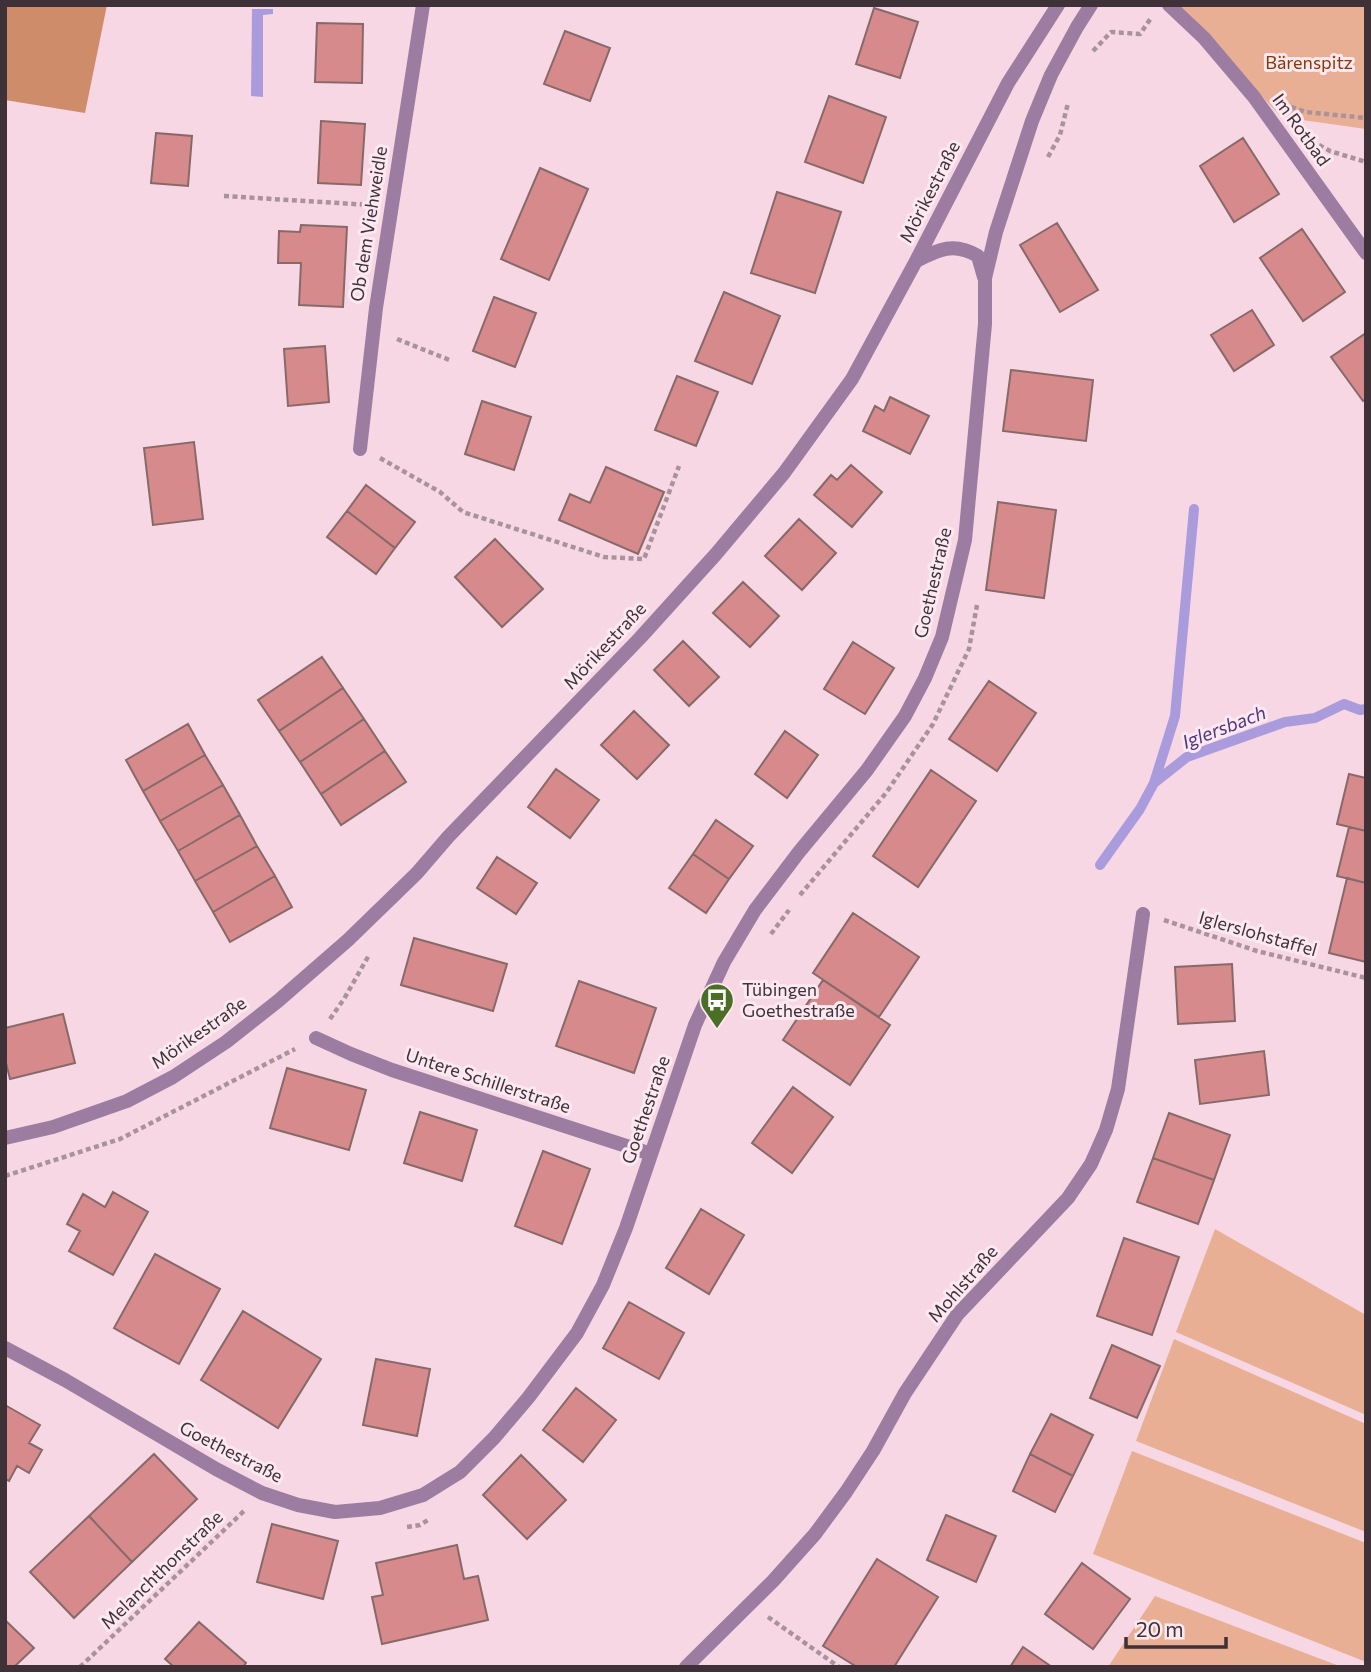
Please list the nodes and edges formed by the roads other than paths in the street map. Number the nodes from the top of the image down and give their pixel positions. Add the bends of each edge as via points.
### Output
1 (423, 5) edge
2 (1058, 5) edge
3 (1091, 5) edge
4 (1169, 5) edge
5 (1366, 253) edge
6 (916, 261) junction
7 (985, 278) junction
8 (360, 449) road end
9 (1143, 914) road end
10 (316, 1038) road end
11 (5, 1138) edge
12 (651, 1154) junction
13 (5, 1348) edge
14 (686, 1667) edge

1 - 8 street, Ob dem Viehweidle via 373,330
2 - 6 street, Mörikestraße via 1008,83
3 - 7 street, Goethestraße via 1051,75 1032,121
4 - 5 street, Im Rotbad via 1254,97
6 - 7 street via 947,248 965,249 978,256
6 - 11 street, Mörikestraße via 852,379 716,554 417,873 348,940 236,1034 173,1077 93,1114
7 - 12 street, Goethestraße via 985,324 965,540 943,637 905,716 755,910 724,962 695,1026
9 - 14 street, Mohlstraße via 1118,1089 1091,1164 1068,1198 957,1315 873,1451 815,1534
10 - 12 street, Untere Schillerstraße via 391,1070
12 - 13 street, Goethestraße via 603,1285 577,1333 520,1408 460,1472 423,1495 380,1508 335,1512 262,1493

